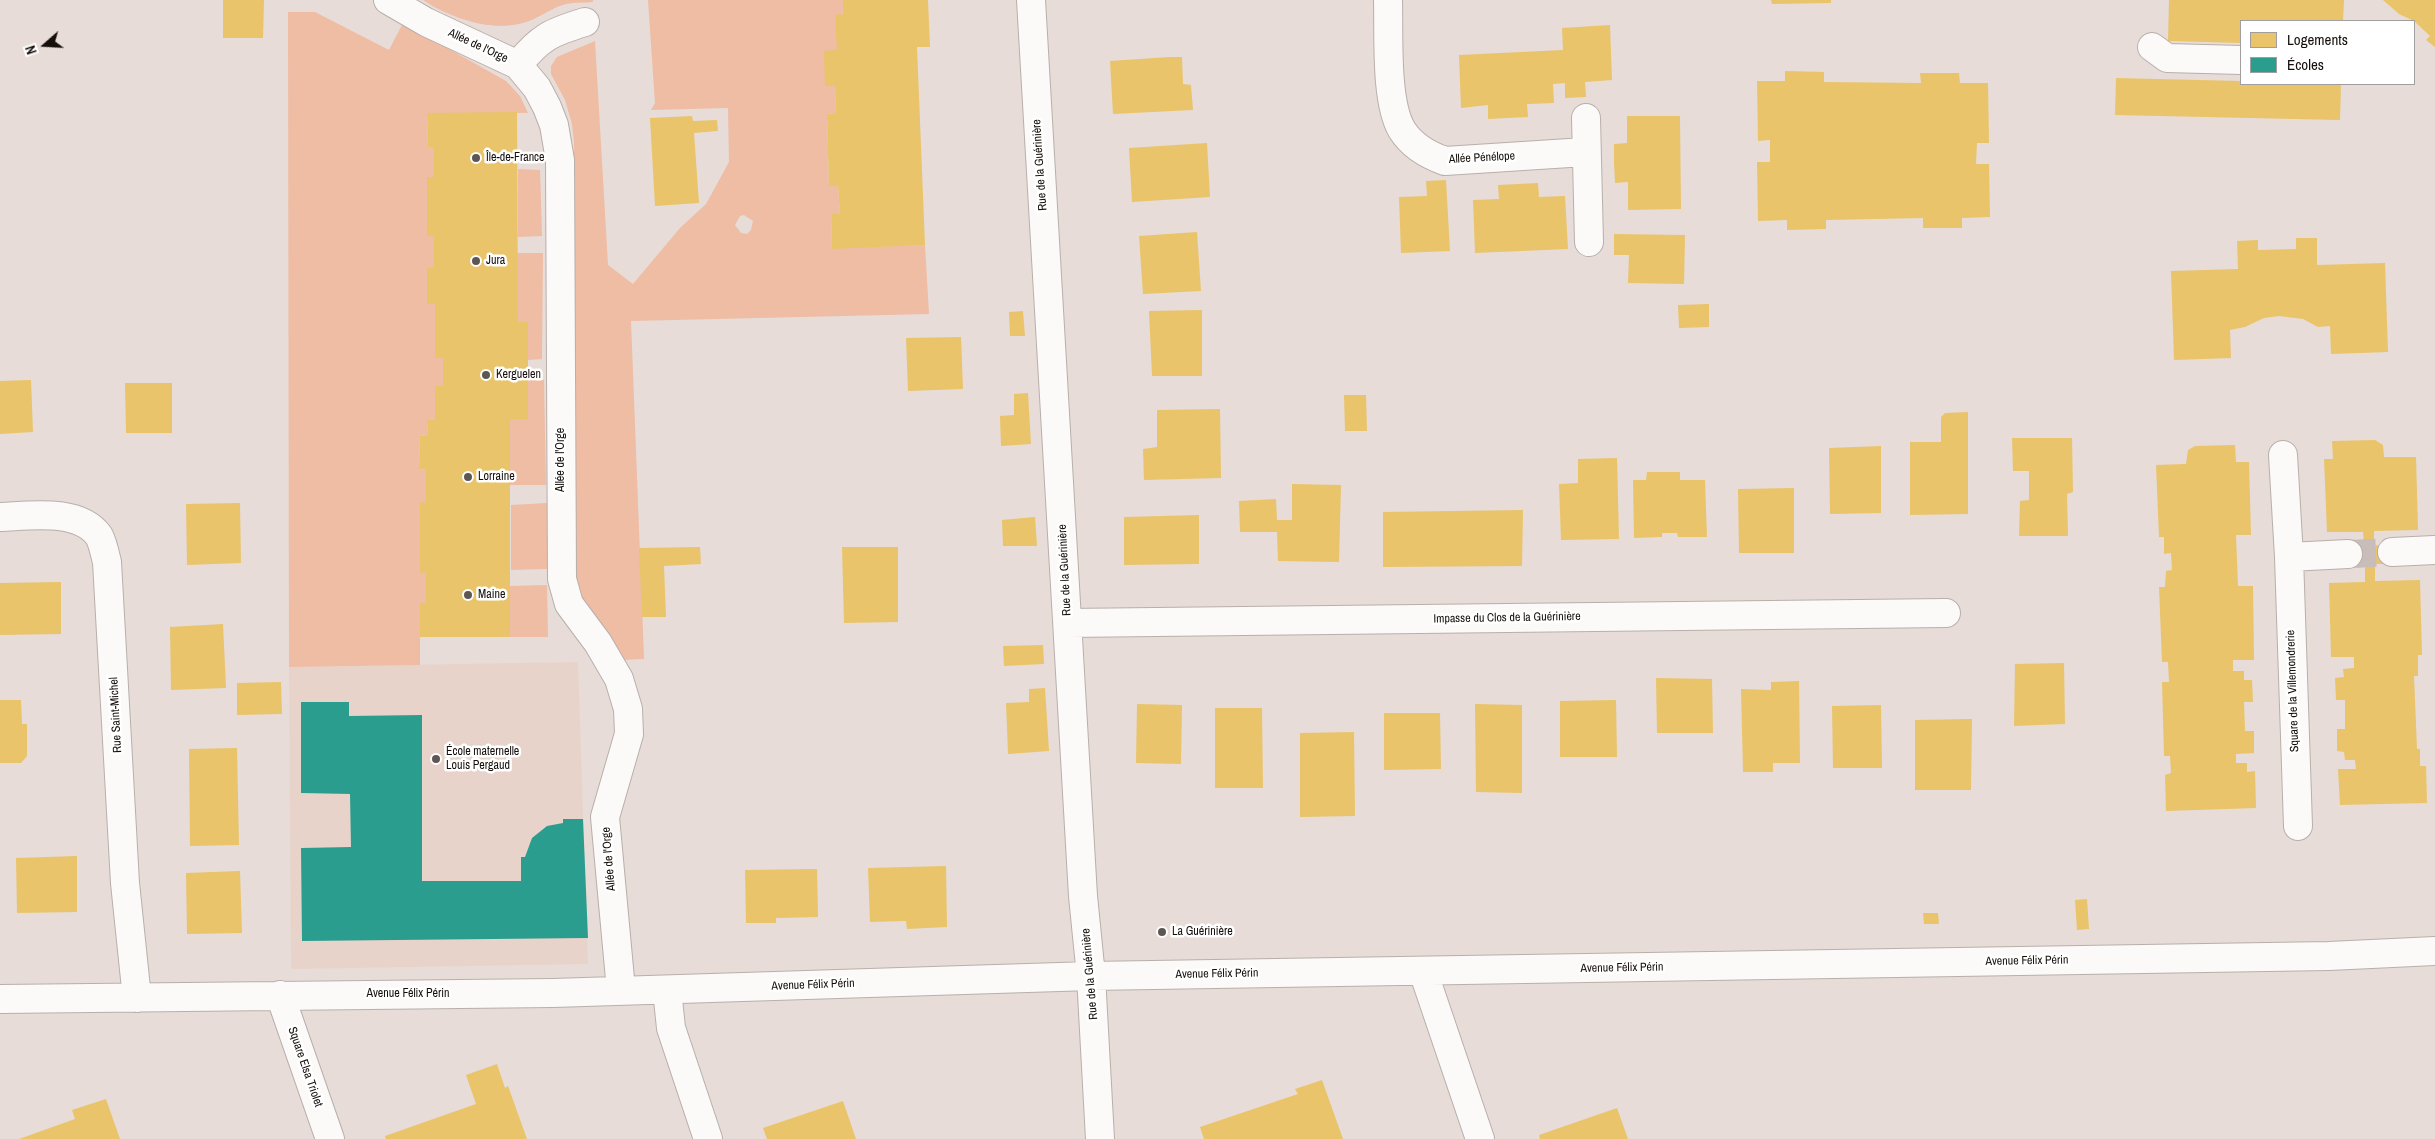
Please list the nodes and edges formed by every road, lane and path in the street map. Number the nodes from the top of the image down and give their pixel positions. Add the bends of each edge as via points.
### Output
1 (388, 0) edge
2 (1031, 0) edge
3 (1388, 0) edge
4 (586, 22) dead end
5 (2152, 48) dead end
6 (2240, 60) edge
7 (518, 65) junction
8 (1586, 118) dead end
9 (1585, 152) junction
10 (1590, 242) dead end
11 (2283, 455) dead end
12 (0, 517) edge
13 (2435, 550) edge
14 (2392, 552) tunnel mouth
15 (2348, 554) tunnel mouth
16 (2289, 557) junction
17 (1946, 613) dead end
18 (1068, 623) junction
19 (2298, 826) dead end
20 (2435, 951) edge
21 (1423, 971) junction
22 (1091, 976) junction
23 (621, 990) junction
24 (667, 990) junction
25 (280, 995) junction
26 (137, 998) junction
27 (0, 999) edge
28 (330, 1139) edge
29 (708, 1139) edge
30 (1100, 1139) edge
31 (1480, 1139) edge

1 - 7 street, Allée de l'Orge via 426,22
2 - 18 street, Rue de la Guérinière
3 - 9 street, Allée Pénélope via 1392,101 1402,130 1426,154 1445,161
4 - 7 street via 556,30 533,46
5 - 6 street via 2167,58
7 - 23 street, Allée de l'Orge via 538,88 547,106 560,160 562,578 569,604 619,679 628,709 629,734 605,817
8 - 9 street
9 - 10 street
11 - 16 street, Square de la Villemondrerie
12 - 26 street, Rue Saint-Michel via 54,516 82,522 99,537 107,562 126,883
13 - 14 street
15 - 16 street
16 - 19 street, Square de la Villemondrerie
17 - 18 street, Impasse du Clos de la Guérinière
18 - 22 street, Rue de la Guérinière via 1083,896
20 - 21 street, Avenue Félix Périn via 2329,956
21 - 22 street, Avenue Félix Périn
21 - 31 street
22 - 24 street, Avenue Félix Périn
22 - 30 street, Rue de la Guérinière
23 - 24 street, Avenue Félix Périn
23 - 25 street, Avenue Félix Périn
24 - 29 street via 671,1028
25 - 26 street, Avenue Félix Périn
25 - 28 street, Square Elsa Triolet
26 - 27 street, Avenue Félix Périn

